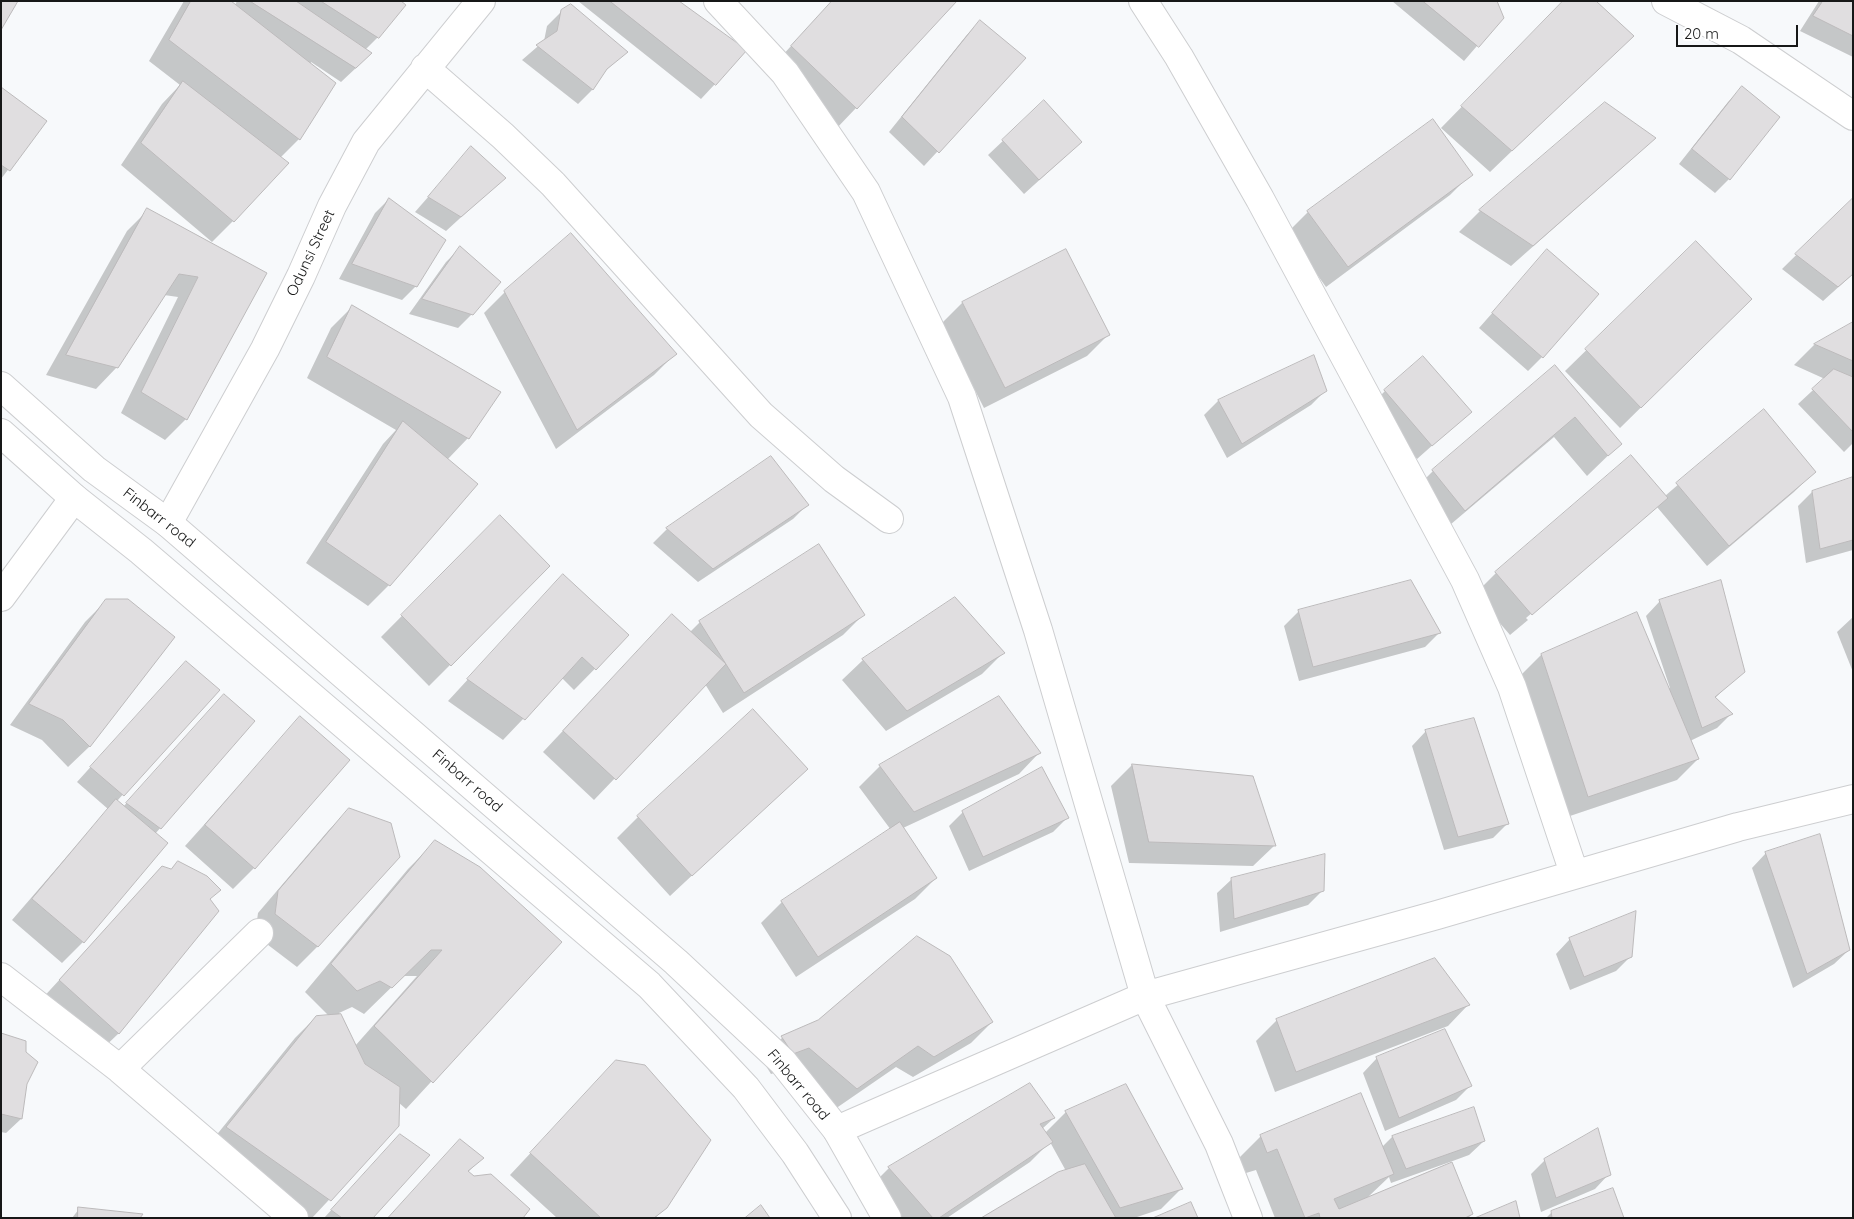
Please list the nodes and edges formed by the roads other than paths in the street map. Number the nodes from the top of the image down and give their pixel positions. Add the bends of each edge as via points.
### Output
1 (481, 1) edge
2 (718, 1) edge
3 (1143, 1) edge
4 (1666, 1) edge
5 (425, 68) junction
6 (1853, 116) edge
7 (1, 386) edge
8 (1, 433) edge
9 (74, 498) junction
10 (890, 519) dead end
11 (168, 523) junction
12 (1, 597) edge
13 (1853, 798) edge
14 (1574, 873) junction
15 (259, 933) dead end
16 (1, 977) edge
17 (1146, 996) junction
18 (120, 1070) junction
19 (836, 1130) junction
20 (294, 1218) edge
21 (837, 1218) edge
22 (887, 1218) edge
23 (1248, 1218) edge

1 - 5 street, Odunsi Street
2 - 17 street via 785,73 866,192 962,397 1038,630
3 - 14 street via 1179,57 1260,199 1466,580 1512,686
4 - 6 street via 1741,40
5 - 10 street via 553,184 761,415 834,479
5 - 11 street, Odunsi Street via 366,142 265,349
7 - 11 street, Finbarr road via 94,469
8 - 9 street
9 - 12 street
9 - 21 street via 141,551 649,985 746,1088 795,1153
11 - 19 street, Finbarr road via 676,962 782,1062
13 - 14 street
14 - 17 street via 1437,915
15 - 18 street
16 - 18 street
17 - 19 street
17 - 23 street via 1219,1144
18 - 20 street
19 - 22 street, Finbarr road

